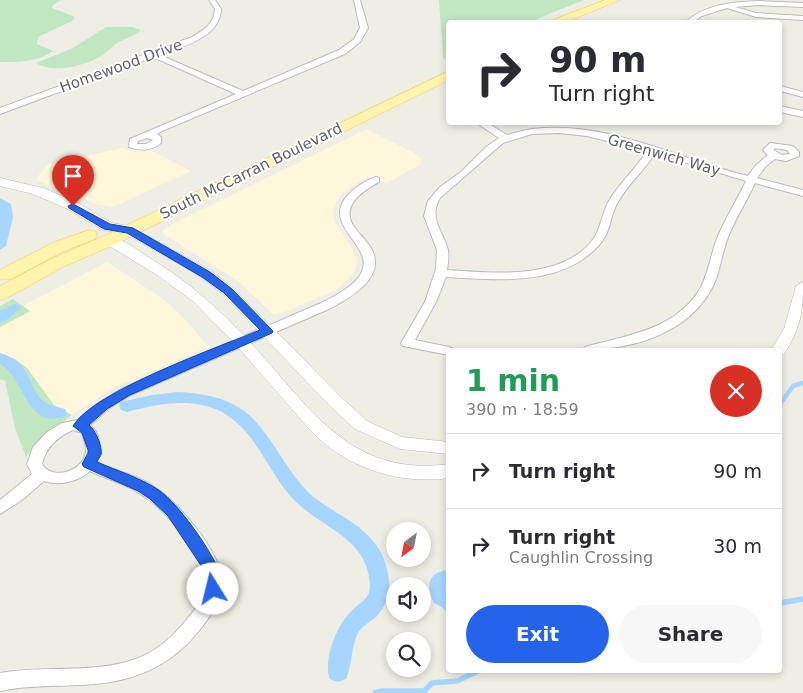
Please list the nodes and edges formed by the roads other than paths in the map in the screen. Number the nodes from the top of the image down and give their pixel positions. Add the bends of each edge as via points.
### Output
1 (212, 0) edge
2 (357, 0) edge
3 (598, 0) edge
4 (615, 0) edge
5 (795, 2) edge
6 (803, 5) edge
7 (728, 6) junction
8 (803, 18) edge
9 (548, 20) edge
10 (562, 20) edge
11 (692, 20) edge
12 (155, 55) junction
13 (446, 68) edge
14 (446, 76) edge
15 (782, 89) edge
16 (243, 94) junction
17 (803, 95) edge
18 (782, 109) edge
19 (0, 111) edge
20 (803, 114) edge
21 (484, 125) edge
22 (150, 135) dead end
23 (505, 138) junction
24 (652, 150) junction
25 (775, 156) dead end
26 (751, 178) junction
27 (376, 180) dead end
28 (0, 182) edge
29 (803, 193) edge
30 (129, 230) junction
31 (109, 233) junction
32 (442, 274) junction
33 (0, 278) edge
34 (803, 286) edge
35 (0, 294) edge
36 (268, 331) junction
37 (242, 342) junction
38 (598, 348) edge
39 (780, 348) edge
40 (446, 350) edge
41 (80, 426) junction
42 (446, 448) edge
43 (88, 464) junction
44 (446, 471) edge
45 (41, 475) junction
46 (0, 508) edge
47 (0, 682) edge

1 - 12 street, Homewood Drive via 218,14 208,30
2 - 16 street via 364,28 350,46 332,57
3 - 9 main road
4 - 10 main road
5 - 6 street
5 - 7 street
7 - 8 street via 757,16
7 - 11 street via 708,10
12 - 16 street
12 - 19 street, Homewood Drive
13 - 31 main road, South McCarran Boulevard
14 - 30 main road, South McCarran Boulevard
15 - 17 street
16 - 22 street
18 - 20 street
21 - 23 street
23 - 24 street, Greenwich Way via 530,132 571,131
23 - 32 street, Greenwich Way via 488,148 433,200 430,225 441,245
24 - 26 street, Greenwich Way
24 - 32 street via 610,205 597,240 581,255 551,269 531,273 493,276
25 - 26 street via 760,164
26 - 29 street, Greenwich Way
26 - 38 street via 725,231 718,258 698,302 687,313 655,332
27 - 36 street via 354,194 345,209 348,226 369,257 364,278 345,296
28 - 31 main road via 30,188 57,199
30 - 31 main road, South McCarran Boulevard
30 - 36 street via 219,284
31 - 33 main road, South McCarran Boulevard via 58,247
31 - 35 main road, South McCarran Boulevard
31 - 37 street via 198,298
32 - 40 street, Greenwich Way via 435,295 407,343
34 - 39 street via 791,330
36 - 37 street
36 - 42 street via 361,425 400,443
37 - 41 street via 126,392
37 - 44 street via 322,431 345,450 369,462 398,470
41 - 43 street via 88,430 95,454
41 - 45 street via 65,427 39,448 34,465
43 - 45 street via 66,478 51,479
43 - 47 street via 143,488 173,512 210,568 214,584 209,601 180,639 142,666 111,673 29,676
45 - 46 street

